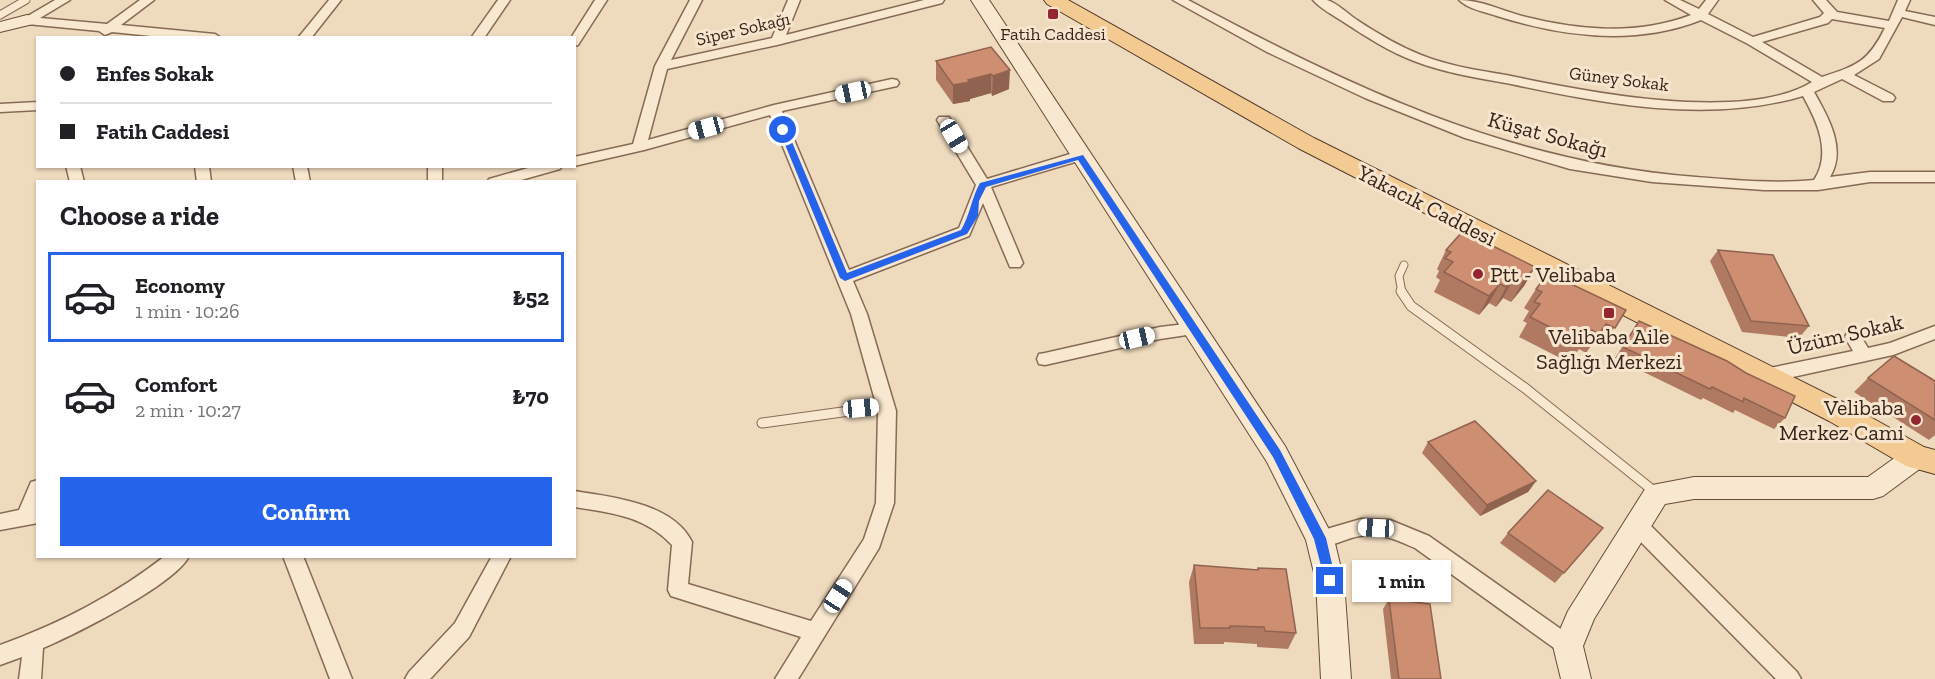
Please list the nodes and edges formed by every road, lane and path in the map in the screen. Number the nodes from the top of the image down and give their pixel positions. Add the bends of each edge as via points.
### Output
1 (26, 0) edge
2 (64, 0) edge
3 (148, 0) edge
4 (335, 0) edge
5 (504, 0) edge
6 (601, 0) edge
7 (696, 0) edge
8 (794, 0) edge
9 (938, 0) edge
10 (980, 0) edge
11 (1054, 0) edge
12 (1179, 0) edge
13 (1319, 0) edge
14 (1671, 0) edge
15 (1712, 0) edge
16 (1819, 0) edge
17 (1904, 0) edge
18 (1471, 3) edge
19 (1899, 13) junction
20 (0, 15) edge
21 (1700, 15) junction
22 (1831, 15) junction
23 (27, 20) junction
24 (1935, 21) edge
25 (1891, 25) junction
26 (0, 27) edge
27 (103, 33) edge
28 (170, 36) edge
29 (306, 36) edge
30 (478, 36) edge
31 (576, 39) edge
32 (777, 41) junction
33 (1752, 41) junction
34 (661, 66) junction
35 (1844, 75) junction
36 (1821, 82) junction
37 (892, 83) dead end
38 (1807, 90) junction
39 (1888, 98) dead end
40 (36, 106) edge
41 (0, 108) edge
42 (774, 109) junction
43 (944, 120) dead end
44 (639, 147) junction
45 (1080, 156) junction
46 (576, 162) edge
47 (538, 173) edge
48 (1935, 177) edge
49 (504, 180) edge
50 (983, 185) junction
51 (1818, 185) junction
52 (1015, 263) dead end
53 (1404, 265) dead end
54 (845, 278) junction
55 (1194, 329) junction
56 (1935, 332) edge
57 (1853, 338) dead end
58 (1863, 354) junction
59 (1046, 359) dead end
60 (1765, 376) junction
61 (886, 406) junction
62 (762, 423) dead end
63 (1926, 460) edge
64 (1658, 494) junction
65 (36, 496) edge
66 (576, 499) edge
67 (31, 516) edge
68 (0, 522) edge
69 (1638, 526) junction
70 (1320, 538) junction
71 (178, 558) edge
72 (294, 558) edge
73 (499, 558) edge
74 (816, 632) junction
75 (33, 644) junction
76 (1568, 646) junction
77 (0, 656) edge
78 (30, 679) edge
79 (341, 679) edge
80 (416, 679) edge
81 (786, 679) edge
82 (1336, 679) edge
83 (1576, 679) edge
84 (1790, 679) edge

1 - 20 lane
2 - 23 street
3 - 27 street
4 - 29 street
5 - 30 street
6 - 31 street
7 - 34 street
8 - 32 street
9 - 32 street, Siper Sokağı
10 - 45 street
11 - 60 main road, Yakacık Caddesi via 1306,143
12 - 51 street, Küşat Sokağı via 1328,77 1471,135 1524,152 1627,175
13 - 38 street, Güney Sokak via 1369,34 1418,58 1549,88 1696,106 1762,101
14 - 21 street
15 - 21 street
16 - 22 street
17 - 19 street, Güney Sokak
18 - 21 street via 1531,23 1595,31 1663,29
19 - 24 street
19 - 25 street, Güney Sokak
21 - 33 street
22 - 25 street
22 - 33 street
23 - 26 street
23 - 27 street
25 - 35 street, Güney Sokak via 1875,56
27 - 28 street
32 - 34 street, Siper Sokağı
33 - 36 street
34 - 44 street
35 - 36 street, Güney Sokak
35 - 39 street
36 - 38 street, Güney Sokak
37 - 42 street
38 - 51 street via 1826,127 1829,150 1829,166
40 - 41 street
42 - 44 street
42 - 54 street
43 - 50 street
44 - 46 street
45 - 50 street
45 - 55 street
47 - 49 street
48 - 51 street, Küşat Sokağı via 1850,179
50 - 52 street
50 - 54 street via 975,201 974,216 964,232
53 - 64 lane via 1399,289 1412,306 1525,388
54 - 61 street
55 - 59 street
55 - 70 street via 1276,454
56 - 58 street, Üzüm Sokak via 1893,349
57 - 58 street
58 - 60 street, Üzüm Sokak
60 - 63 main road, Yakacık Caddesi
61 - 62 lane
61 - 74 street via 885,503 872,542
63 - 64 street via 1873,488 1694,488
64 - 69 street
65 - 67 street
66 - 74 street via 626,507 666,525 682,542 678,590
67 - 68 street
69 - 76 street via 1582,611
69 - 84 street
70 - 76 street via 1361,527 1390,528 1422,542
70 - 82 street via 1330,581
71 - 75 street via 87,618
72 - 79 street
73 - 80 street via 462,630
74 - 81 street
75 - 77 street
75 - 78 street
76 - 83 street

